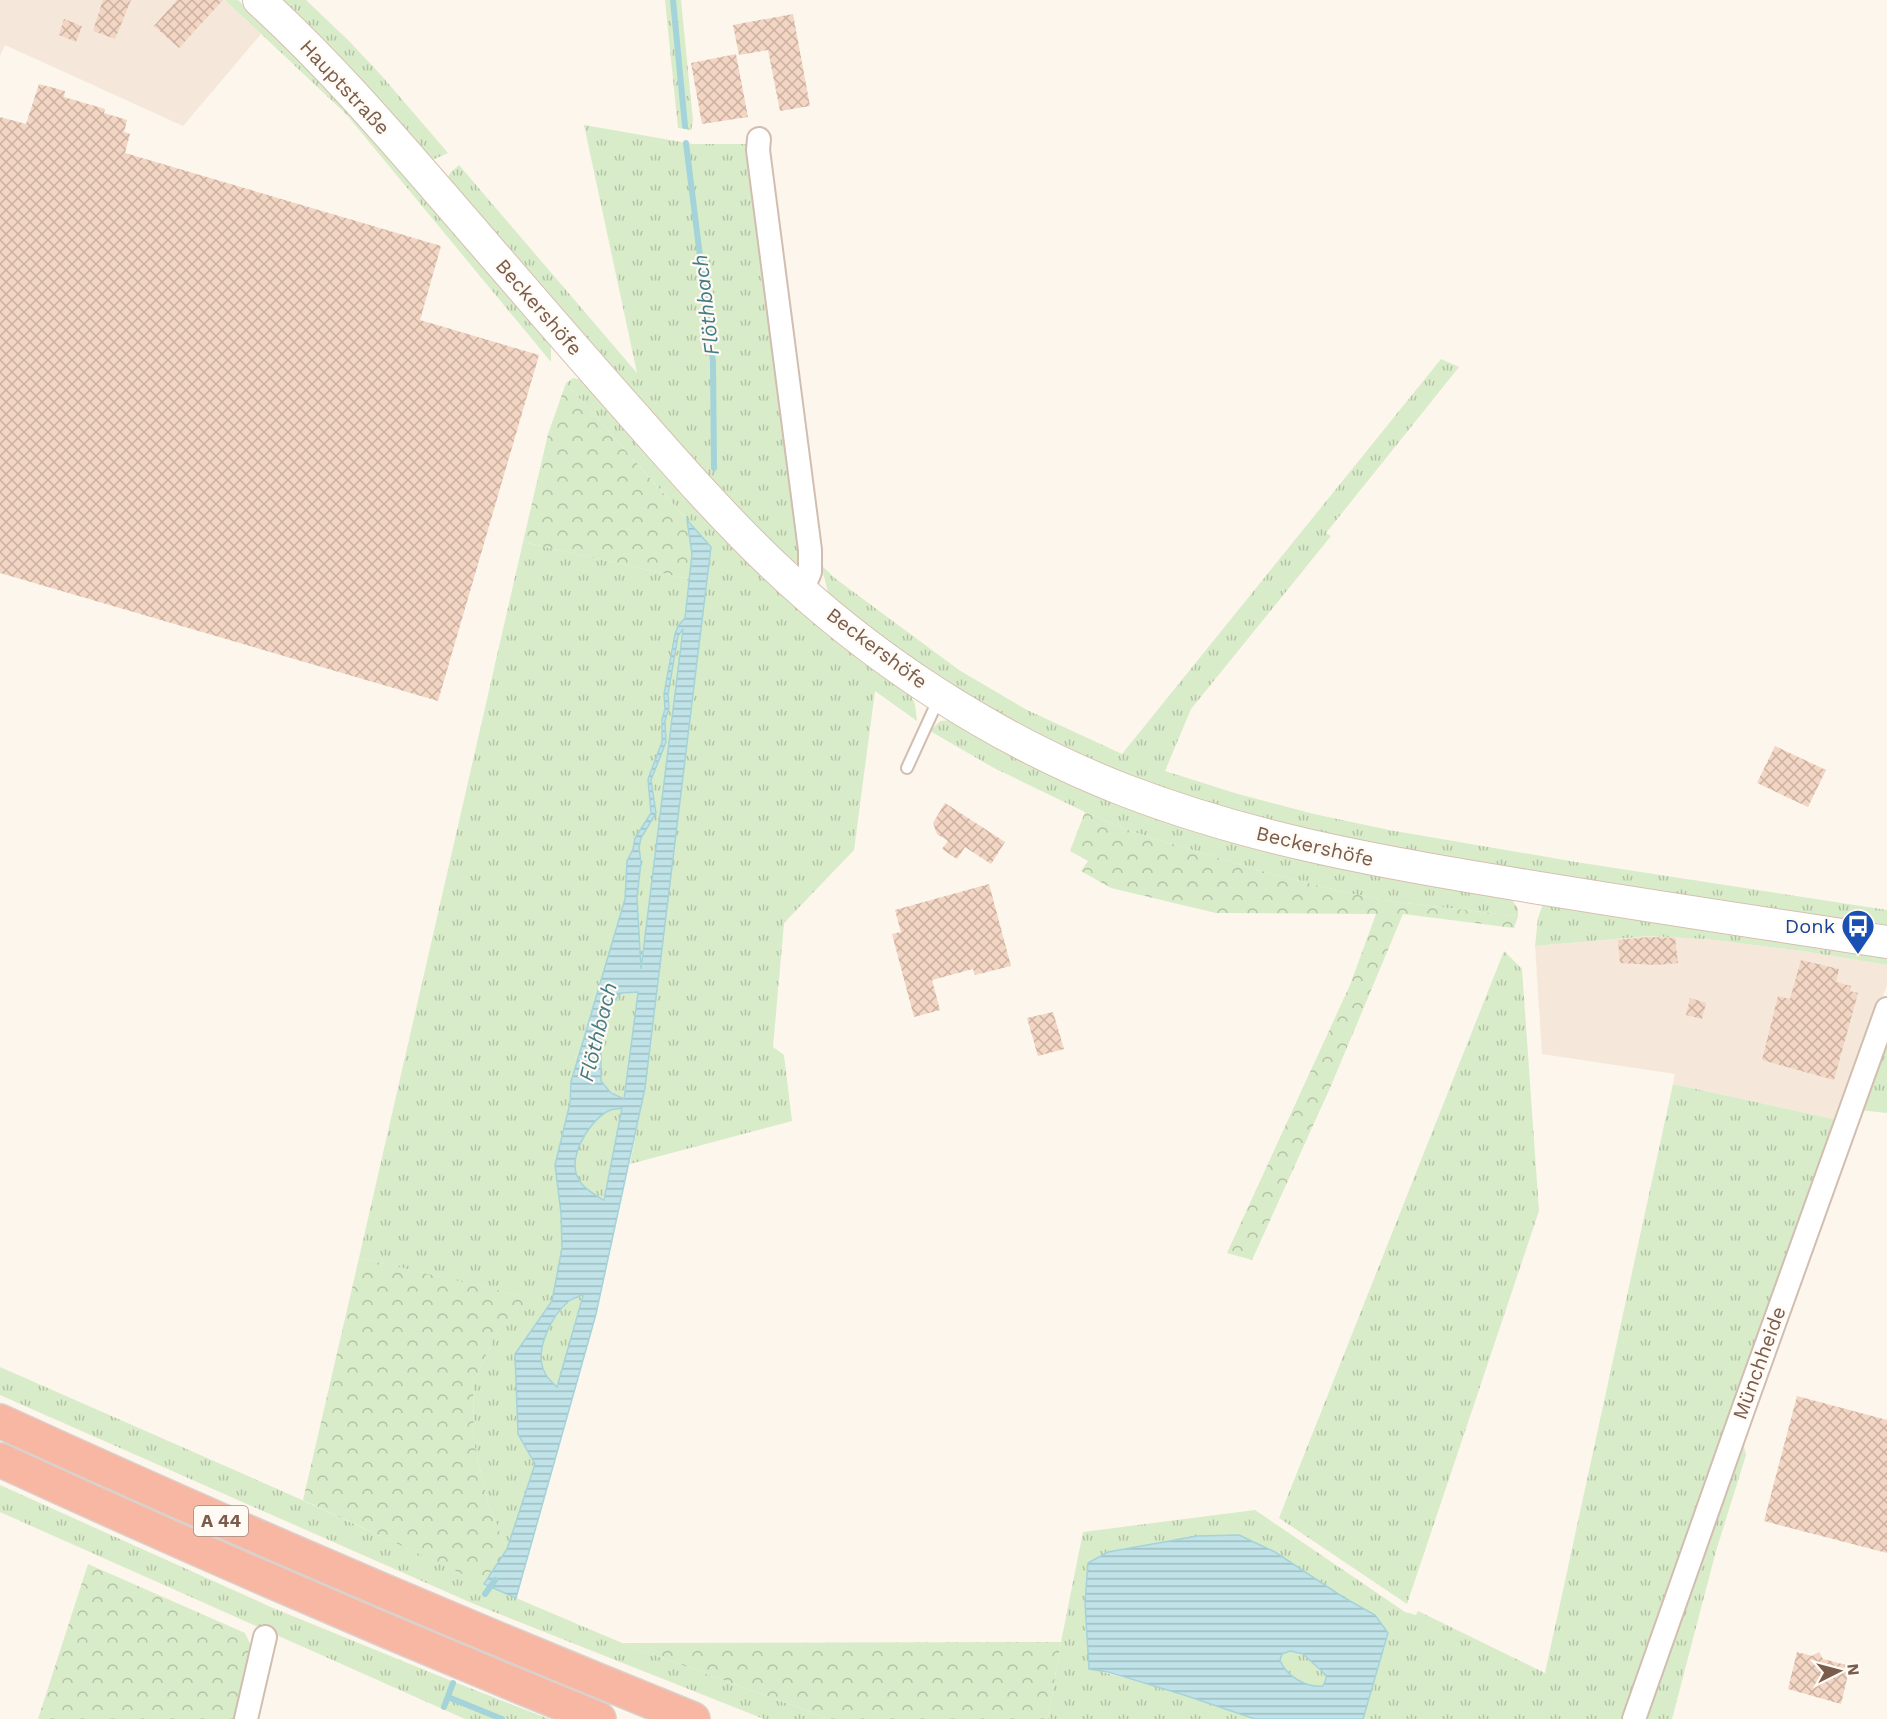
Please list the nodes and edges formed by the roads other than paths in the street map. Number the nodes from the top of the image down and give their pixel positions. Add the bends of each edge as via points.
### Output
1 (259, 0) edge
2 (759, 139) dead end
3 (427, 178) joint
4 (802, 591) junction
5 (940, 695) junction
6 (907, 768) dead end
7 (1887, 942) edge
8 (1887, 1009) edge
9 (0, 1421) edge
10 (0, 1460) edge
11 (265, 1637) dead end
12 (246, 1719) edge
13 (599, 1719) edge
14 (693, 1719) edge
15 (1634, 1719) edge

1 - 3 street, Hauptstraße via 336,75
2 - 4 street via 810,542 810,572
3 - 4 street, Beckershöfe via 700,489
4 - 5 street, Beckershöfe via 887,659
5 - 6 lane
5 - 7 street, Beckershöfe via 1026,746 1080,771 1254,833 1436,871
8 - 15 street, Münchheide
9 - 14 highway, A 44 via 443,1617
10 - 13 highway, A 44 via 434,1652
11 - 12 street

